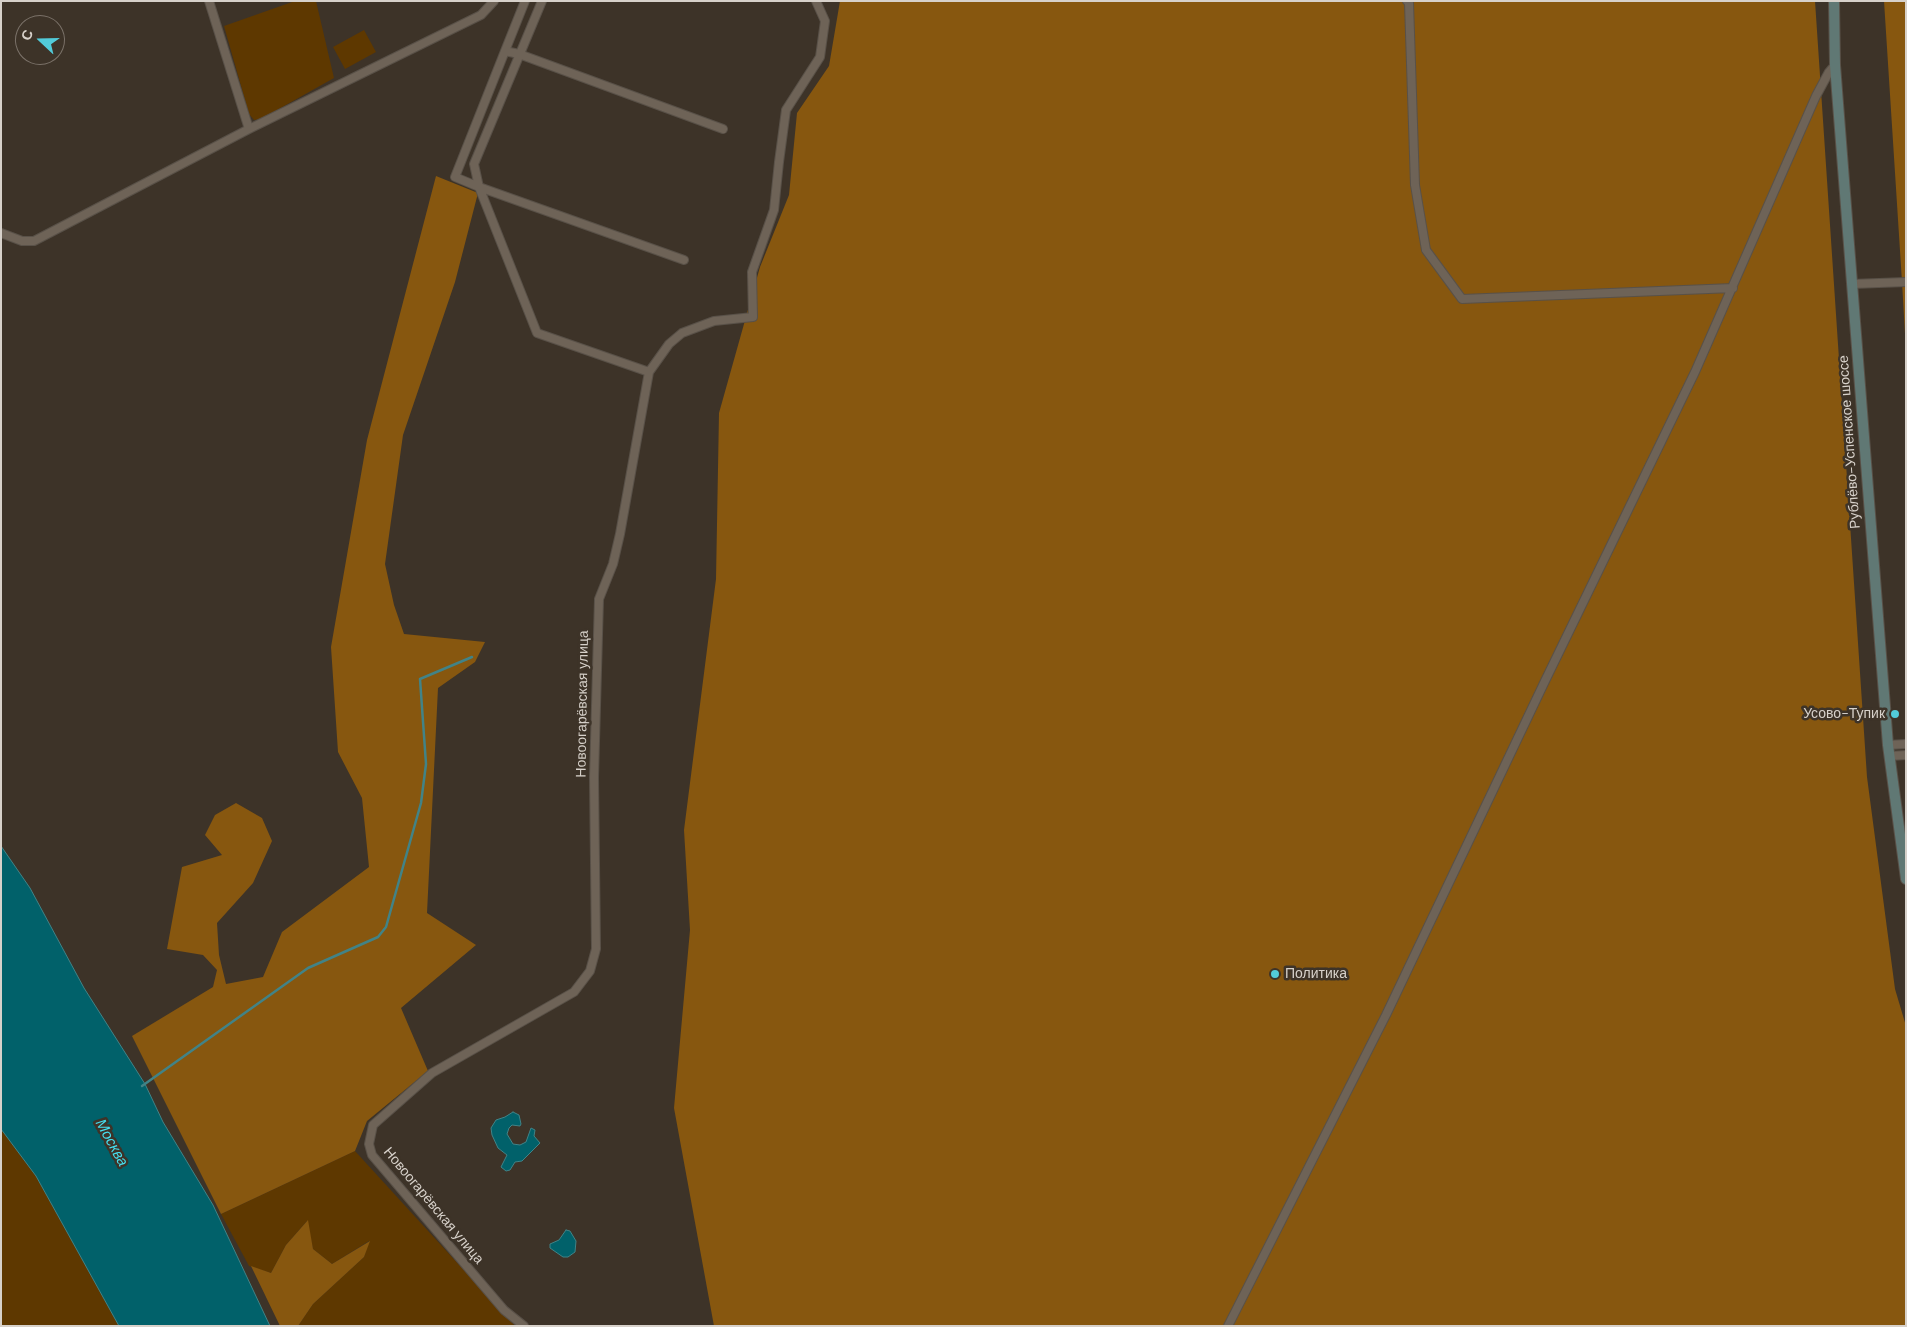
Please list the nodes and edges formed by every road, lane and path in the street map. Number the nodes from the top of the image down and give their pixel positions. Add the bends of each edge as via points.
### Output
1 (209, 1) edge
2 (494, 1) edge
3 (525, 1) edge
4 (542, 1) edge
5 (816, 1) edge
6 (1407, 1) edge
7 (1834, 1) edge
8 (505, 51) junction
9 (519, 54) junction
10 (1835, 65) junction
11 (249, 129) junction
12 (723, 129) dead end
13 (479, 187) junction
14 (1, 233) edge
15 (684, 260) dead end
16 (1906, 282) edge
17 (1852, 284) junction
18 (1733, 288) junction
19 (649, 372) junction
20 (1906, 744) edge
21 (1888, 745) junction
22 (1906, 755) edge
23 (1890, 756) junction
24 (1906, 879) edge
25 (524, 1326) edge
26 (1228, 1326) edge

1 - 11 street
2 - 11 street via 481,15
3 - 8 street
4 - 9 street
5 - 19 street, Новоогарёвская улица via 825,21 820,57 786,110 774,210 752,272 753,317 714,321 682,333 669,344
6 - 18 street via 1415,186 1426,250 1462,299
7 - 10 main road, Рублёво-Успенское шоссе
8 - 9 street
8 - 13 street via 455,177
9 - 12 street
9 - 13 street via 474,164
10 - 17 main road, Рублёво-Успенское шоссе
10 - 18 street via 1816,96
11 - 14 street via 34,241 22,241
13 - 15 street
13 - 19 street via 537,333
16 - 17 street
17 - 21 main road, Рублёво-Успенское шоссе
18 - 26 street via 1386,1015
19 - 25 street, Новоогарёвская улица via 614,564 599,599 594,777 596,949 590,971 574,992 432,1073 373,1125 369,1144 372,1155 504,1310
20 - 21 street
21 - 23 main road, Рублёво-Успенское шоссе
22 - 23 street
23 - 24 main road, Рублёво-Успенское шоссе

